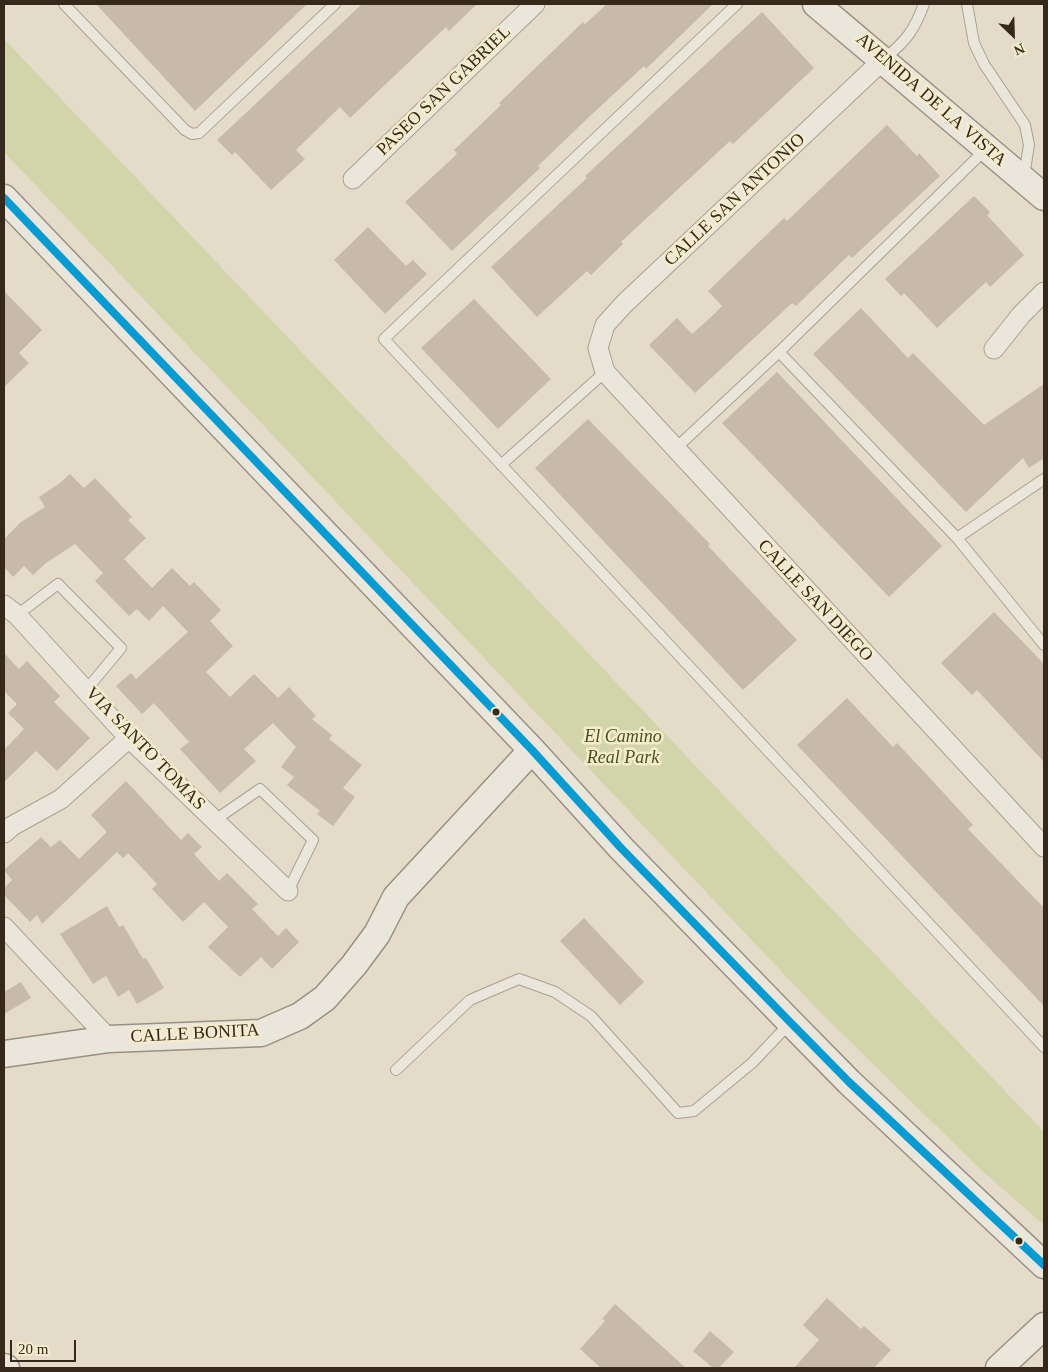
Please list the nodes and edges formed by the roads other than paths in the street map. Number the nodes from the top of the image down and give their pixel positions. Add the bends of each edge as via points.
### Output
1 (64, 4) edge
2 (335, 4) edge
3 (536, 4) edge
4 (737, 4) edge
5 (816, 4) edge
6 (924, 4) edge
7 (967, 4) edge
8 (884, 59) junction
9 (987, 148) junction
10 (352, 179) dead end
11 (1023, 180) junction
12 (1044, 197) edge
13 (4, 198) edge
14 (1044, 292) edge
15 (598, 348) joint
16 (994, 349) dead end
17 (779, 352) junction
18 (605, 372) junction
19 (675, 449) junction
20 (501, 465) junction
21 (1044, 479) edge
22 (957, 538) junction
23 (10, 610) edge
24 (1044, 645) edge
25 (87, 689) junction
26 (129, 738) junction
27 (532, 750) junction
28 (215, 820) junction
29 (4, 834) edge
30 (1044, 847) edge
31 (288, 891) joint
32 (4, 927) edge
33 (790, 1022) junction
34 (109, 1039) junction
35 (1044, 1046) edge
36 (4, 1054) edge
37 (396, 1070) dead end
38 (1044, 1265) edge
39 (1044, 1326) edge
40 (999, 1368) edge

1 - 2 lane via 192,134 199,133
3 - 10 street, PASEO SAN GABRIEL
4 - 20 lane via 384,339
5 - 8 main road, AVENIDA DE LA VISTA
6 - 8 lane via 915,28
7 - 11 lane via 974,43 984,64 1025,125 1029,144
8 - 9 main road, AVENIDA DE LA VISTA
8 - 15 street, CALLE SAN ANTONIO via 624,304 605,325
9 - 11 main road, AVENIDA DE LA VISTA
9 - 17 lane
11 - 12 main road, AVENIDA DE LA VISTA
13 - 27 main road
14 - 16 street
15 - 18 street, CALLE SAN DIEGO
17 - 19 lane
17 - 22 lane
18 - 19 street, CALLE SAN DIEGO
18 - 20 lane
19 - 30 street, CALLE SAN DIEGO
20 - 35 lane
21 - 22 lane
22 - 24 lane
23 - 25 street, VIA SANTO TOMAS
23 - 25 lane via 58,584 121,648
25 - 26 street, VIA SANTO TOMAS
26 - 28 street, VIA SANTO TOMAS
26 - 29 street via 61,799 12,826
27 - 33 main road via 621,848
27 - 34 main road, CALLE BONITA via 396,896 377,934 354,965 325,998 300,1016 261,1033
28 - 31 street, VIA SANTO TOMAS
28 - 31 lane via 260,789 313,840
32 - 34 street
33 - 37 lane via 752,1063 694,1111 678,1113 591,1016 555,992 519,979 470,1000
33 - 38 main road via 849,1082
34 - 36 main road, CALLE BONITA
39 - 40 main road

